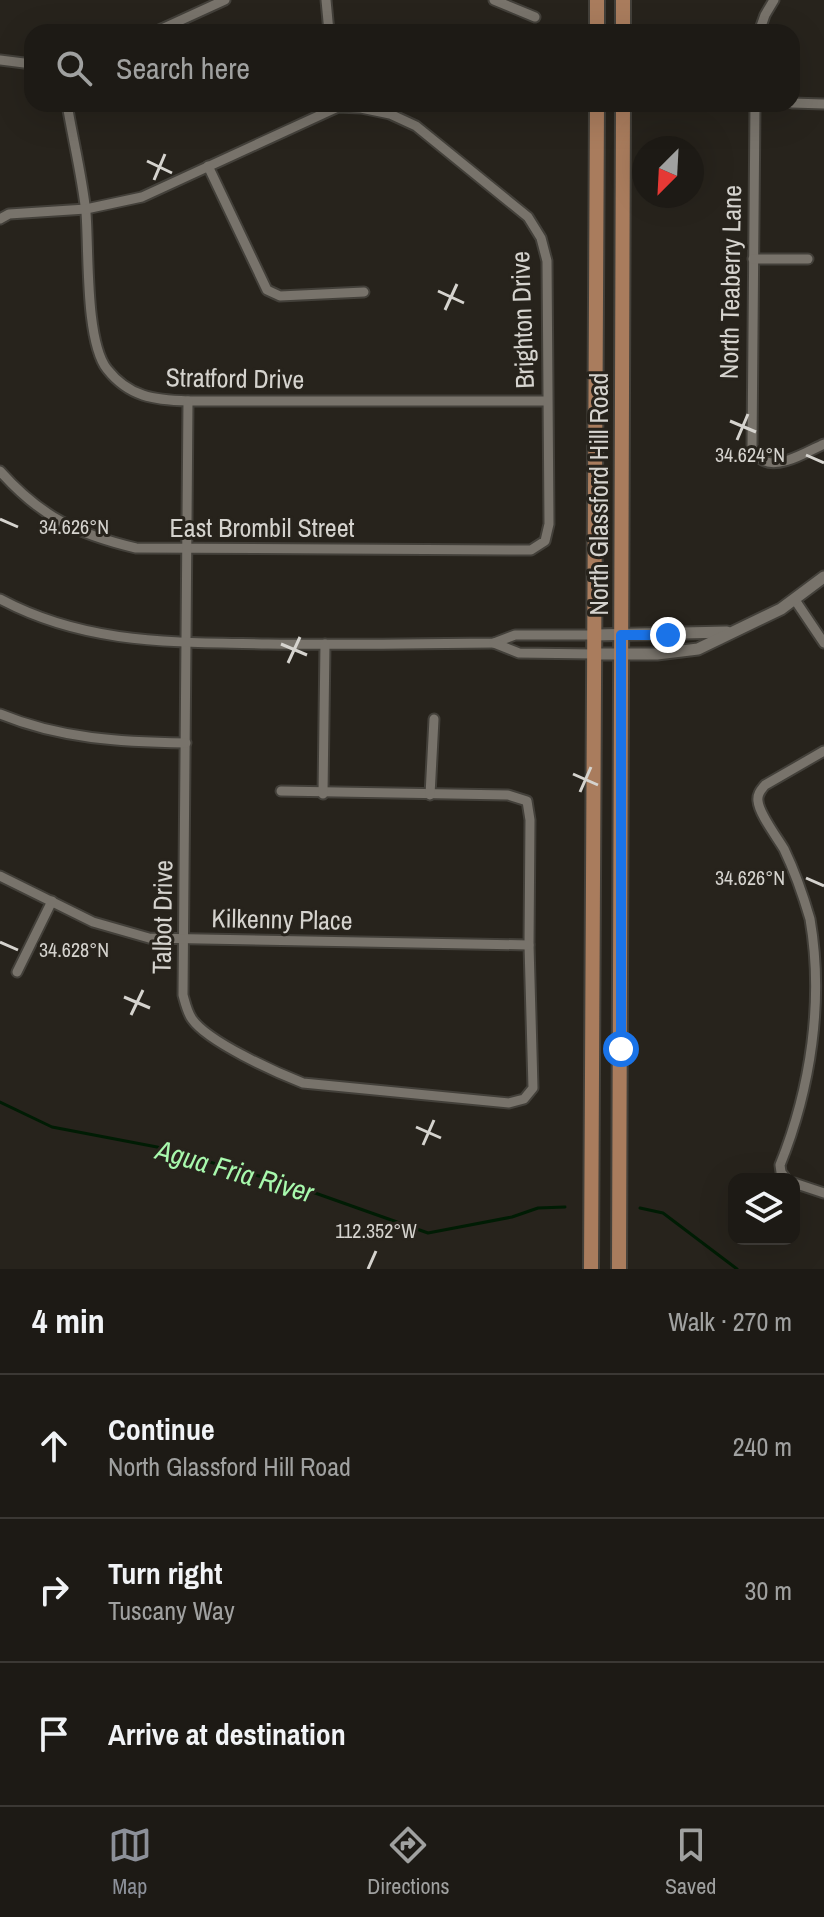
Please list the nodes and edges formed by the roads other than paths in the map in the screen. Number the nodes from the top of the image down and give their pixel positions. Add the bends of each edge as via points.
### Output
1 (225, 0) edge
2 (326, 0) edge
3 (494, 0) edge
4 (597, 0) edge
5 (623, 0) edge
6 (774, 0) edge
7 (535, 17) dead end
8 (172, 24) edge
9 (328, 24) edge
10 (597, 24) edge
11 (623, 24) edge
12 (762, 24) edge
13 (0, 60) edge
14 (24, 63) edge
15 (800, 103) edge
16 (824, 104) edge
17 (68, 112) edge
18 (323, 112) edge
19 (380, 112) edge
20 (597, 112) edge
21 (623, 112) edge
22 (755, 112) edge
23 (208, 166) junction
24 (86, 209) junction
25 (0, 219) edge
26 (753, 259) junction
27 (808, 259) dead end
28 (364, 292) dead end
29 (188, 401) junction
30 (546, 401) junction
31 (824, 444) edge
32 (0, 471) edge
33 (545, 541) joint
34 (187, 548) junction
35 (824, 577) edge
36 (0, 599) edge
37 (795, 600) junction
38 (735, 630) junction
39 (595, 635) junction
40 (621, 635) junction
41 (187, 643) junction
42 (494, 643) junction
43 (824, 643) edge
44 (325, 644) junction
45 (595, 654) junction
46 (621, 654) junction
47 (0, 714) edge
48 (434, 719) dead end
49 (186, 743) junction
50 (824, 751) edge
51 (281, 791) dead end
52 (323, 794) junction
53 (430, 795) junction
54 (0, 876) edge
55 (52, 901) junction
56 (184, 940) junction
57 (529, 945) junction
58 (17, 972) dead end
59 (783, 1173) edge
60 (800, 1185) edge
61 (824, 1193) edge
62 (591, 1269) edge
63 (619, 1269) edge

1 - 8 street
2 - 9 street
3 - 7 street
4 - 10 main road
5 - 11 main road
6 - 12 street
13 - 14 street
15 - 16 street
17 - 24 street, Stratford Drive
18 - 23 street, Brighton Drive
19 - 30 street, Brighton Drive via 416,126 528,217 541,238 547,261
20 - 39 main road, North Glassford Hill Road
21 - 40 main road, North Glassford Hill Road
22 - 26 street, North Teaberry Lane
23 - 24 street, Brighton Drive via 142,197
23 - 28 street via 267,290 280,296
24 - 25 street
24 - 29 street, Stratford Drive via 94,342 105,367 139,396
26 - 27 street
26 - 31 street, North Teaberry Lane via 752,448 770,462
29 - 30 street, Stratford Drive
29 - 34 street, Talbot Drive
30 - 33 street, Brighton Drive
32 - 34 street, East Brombil Street via 22,496 59,523 85,534 136,548
33 - 34 street, East Brombil Street via 531,550
34 - 41 street, Talbot Drive
35 - 37 street
36 - 41 street via 70,628 121,639
37 - 38 street
37 - 43 street
38 - 40 street
38 - 46 street via 689,651
39 - 40 street
39 - 42 street via 515,635
39 - 45 main road, North Glassford Hill Road
40 - 46 main road, North Glassford Hill Road
41 - 44 street
41 - 49 street, Talbot Drive
42 - 44 street
42 - 45 street via 519,653
44 - 52 street
45 - 46 street
45 - 62 main road, North Glassford Hill Road
46 - 63 main road, North Glassford Hill Road
47 - 49 street via 68,736
48 - 53 street
49 - 56 street, Talbot Drive
50 - 59 street via 765,785 757,803 800,889 811,923 819,994 812,1068 780,1165
51 - 52 street
52 - 53 street
53 - 57 street, Talbot Drive via 508,795 527,801
54 - 55 street, Kilkenny Place
55 - 56 street, Kilkenny Place via 118,931
55 - 58 street
56 - 57 street, Kilkenny Place
56 - 57 street, Talbot Drive via 183,995 191,1017 204,1032 278,1073 303,1083 509,1103 524,1099 533,1088
60 - 61 street

